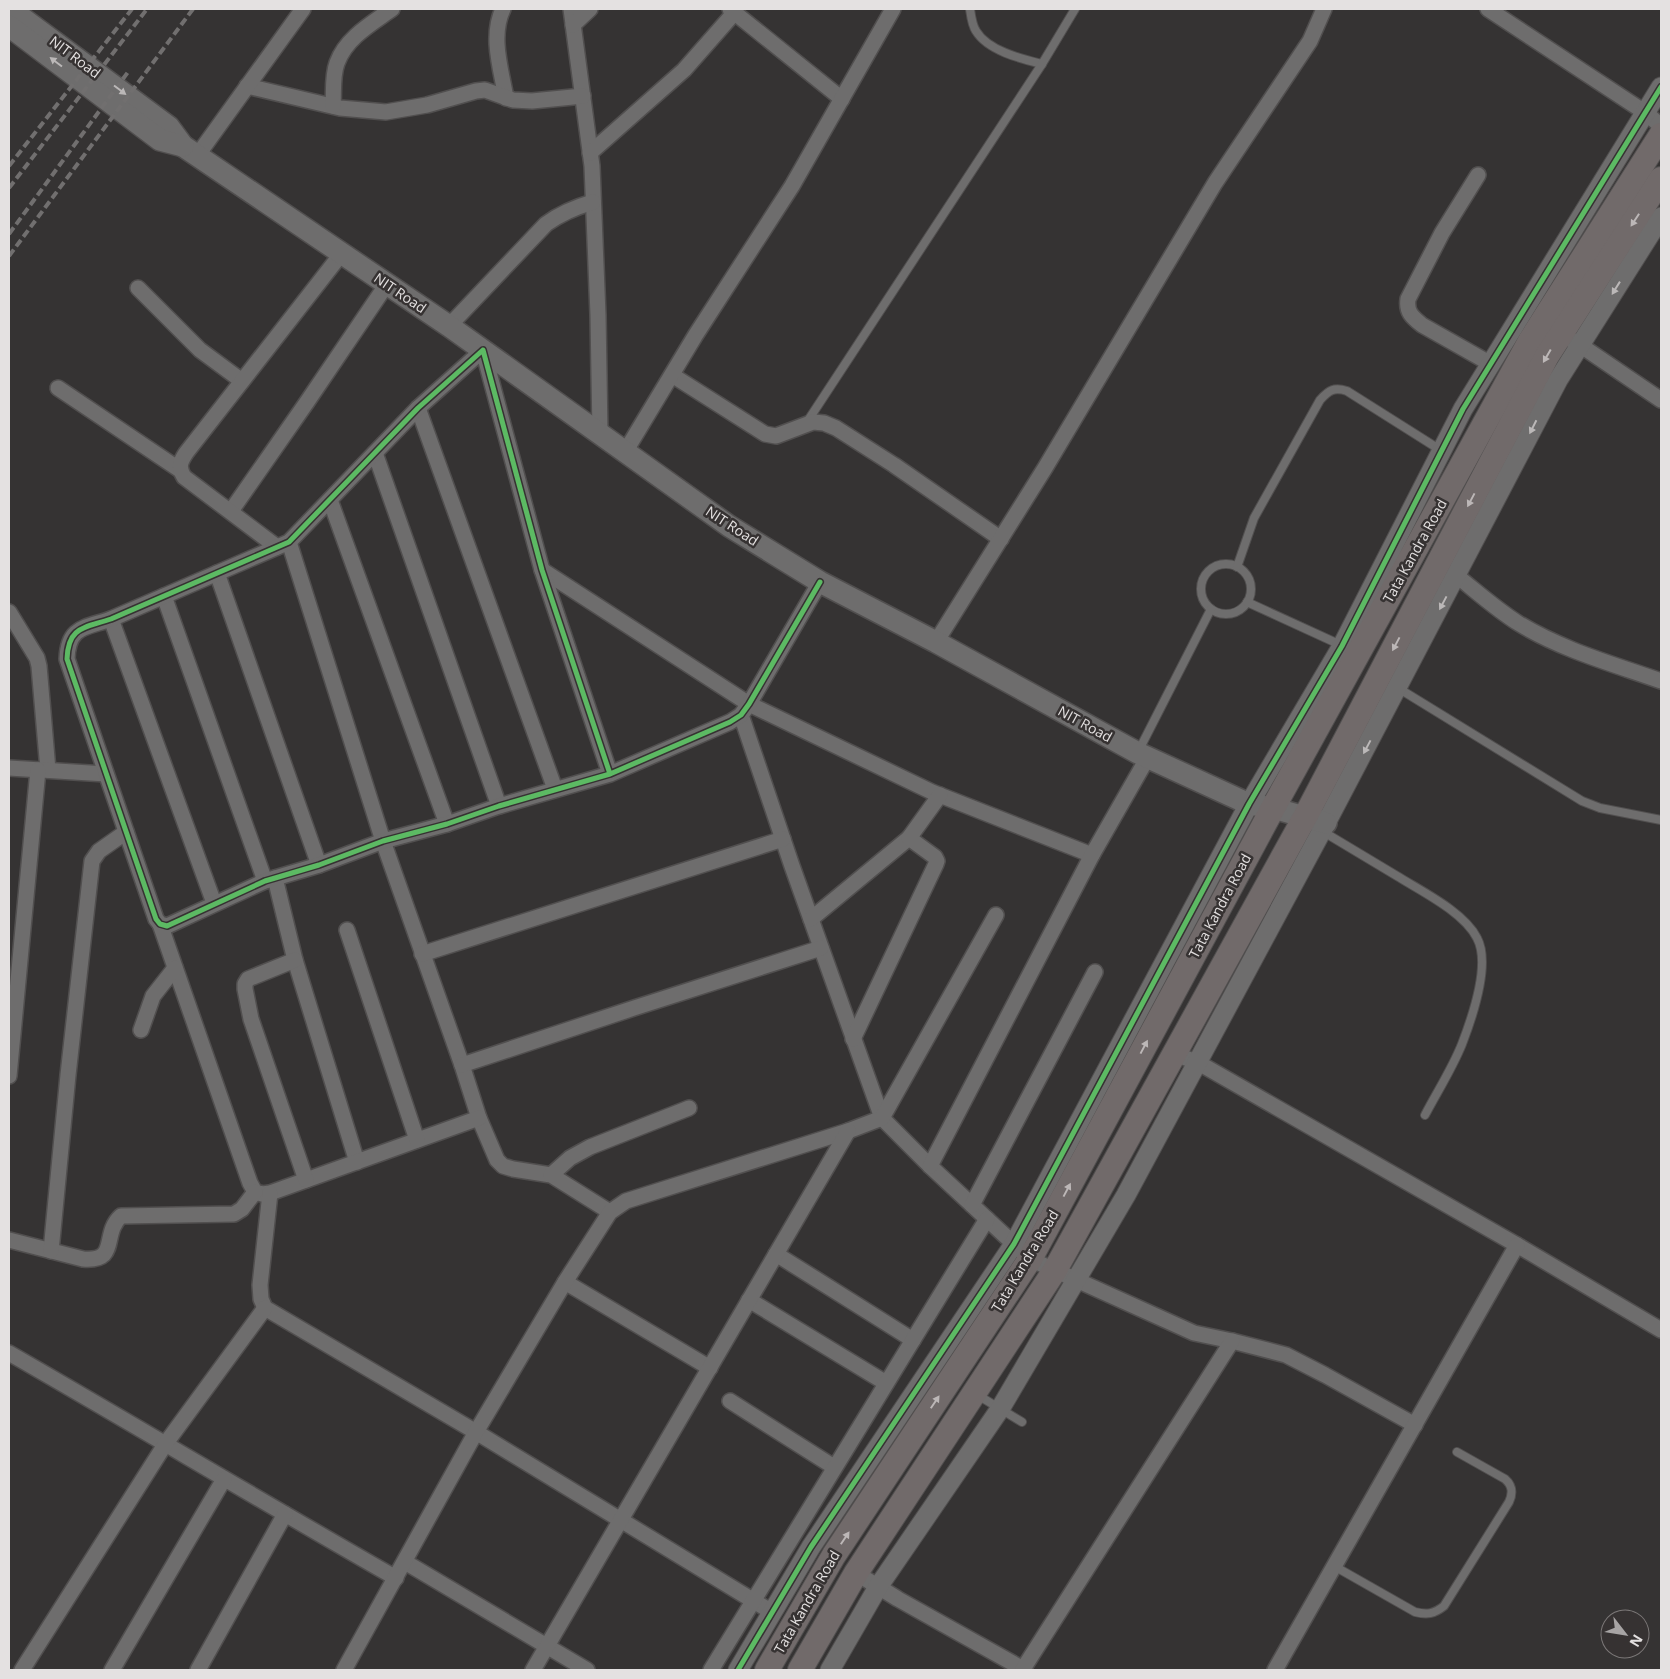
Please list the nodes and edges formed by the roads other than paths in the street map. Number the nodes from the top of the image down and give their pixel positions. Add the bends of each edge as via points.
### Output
1 (10, 9) edge
2 (303, 9) edge
3 (392, 9) edge
4 (503, 9) edge
5 (571, 9) edge
6 (590, 9) edge
7 (893, 9) edge
8 (970, 9) edge
9 (1075, 9) edge
10 (1324, 9) edge
11 (1488, 9) edge
12 (732, 10) edge
13 (573, 25) junction
14 (9, 26) edge
15 (1042, 64) junction
16 (247, 86) junction
17 (1661, 87) edge
18 (583, 96) junction
19 (506, 98) junction
20 (842, 98) junction
21 (333, 106) junction
22 (1646, 113) junction
23 (1661, 126) edge
24 (1661, 135) edge
25 (190, 151) junction
26 (590, 153) junction
27 (1478, 175) dead end
28 (1660, 183) edge
29 (593, 202) junction
30 (1661, 217) edge
31 (342, 253) junction
32 (387, 284) junction
33 (138, 288) dead end
34 (449, 326) junction
35 (1571, 339) junction
36 (483, 350) junction
37 (1491, 364) junction
38 (672, 375) junction
39 (242, 381) junction
40 (58, 388) dead end
41 (1661, 400) edge
42 (418, 408) junction
43 (805, 425) junction
44 (600, 434) junction
45 (1442, 451) junction
46 (625, 452) junction
47 (375, 453) junction
48 (180, 470) junction
49 (330, 500) junction
50 (231, 511) junction
51 (1001, 539) junction
52 (283, 544) junction
53 (1237, 567) junction
54 (542, 570) junction
55 (217, 573) junction
56 (1457, 576) junction
57 (820, 582) junction
58 (164, 596) junction
59 (1247, 602) junction
60 (1211, 609) junction
61 (9, 612) edge
62 (111, 619) junction
63 (936, 642) junction
64 (1350, 651) junction
65 (1661, 681) edge
66 (1398, 688) junction
67 (745, 710) junction
68 (1143, 755) junction
69 (9, 768) edge
70 (43, 770) junction
71 (106, 774) junction
72 (610, 774) junction
73 (555, 789) junction
74 (940, 795) junction
75 (1249, 804) junction
76 (499, 806) junction
77 (1273, 808) junction
78 (1661, 820) edge
79 (447, 824) junction
80 (1318, 824) junction
81 (126, 832) junction
82 (909, 838) junction
83 (783, 839) junction
84 (383, 841) junction
85 (1092, 855) junction
86 (319, 865) junction
87 (270, 880) junction
88 (214, 904) junction
89 (996, 915) dead end
90 (811, 920) junction
91 (160, 924) junction
92 (346, 930) dead end
93 (821, 948) junction
94 (422, 954) junction
95 (295, 960) junction
96 (175, 968) junction
97 (1095, 972) dead end
98 (141, 1030) dead end
99 (853, 1039) junction
100 (1174, 1054) junction
101 (1197, 1062) junction
102 (462, 1066) junction
103 (9, 1076) edge
104 (689, 1108) dead end
105 (1425, 1115) dead end
106 (479, 1118) junction
107 (882, 1118) junction
108 (848, 1131) junction
109 (417, 1140) junction
110 (357, 1162) junction
111 (930, 1166) junction
112 (551, 1175) junction
113 (306, 1180) junction
114 (1105, 1181) junction
115 (263, 1192) junction
116 (1126, 1195) junction
117 (972, 1205) junction
118 (610, 1212) junction
119 (987, 1219) junction
120 (9, 1240) edge
121 (1517, 1245) junction
122 (51, 1251) junction
123 (1022, 1252) junction
124 (776, 1254) junction
125 (1065, 1276) junction
126 (565, 1282) junction
127 (749, 1300) junction
128 (265, 1308) junction
129 (1661, 1330) edge
130 (912, 1340) junction
131 (1232, 1341) junction
132 (9, 1353) edge
133 (710, 1368) junction
134 (886, 1383) junction
135 (974, 1393) junction
136 (730, 1401) dead end
137 (1001, 1408) junction
138 (1022, 1422) dead end
139 (1415, 1425) junction
140 (476, 1432) junction
141 (166, 1443) junction
142 (1457, 1452) dead end
143 (834, 1467) junction
144 (224, 1479) junction
145 (285, 1514) junction
146 (621, 1520) junction
147 (405, 1562) junction
148 (1334, 1566) junction
149 (856, 1572) junction
150 (396, 1578) junction
151 (878, 1587) junction
152 (754, 1600) junction
153 (772, 1612) junction
154 (546, 1648) junction
155 (22, 1670) edge
156 (112, 1670) edge
157 (198, 1670) edge
158 (344, 1670) edge
159 (533, 1670) edge
160 (587, 1670) edge
161 (712, 1670) edge
162 (738, 1670) edge
163 (767, 1670) edge
164 (800, 1670) edge
165 (830, 1670) edge
166 (1024, 1670) edge
167 (1275, 1670) edge

1 -> 25 main road, NIT Road via 169,127
2 - 16 street
3 - 21 street via 344,50 334,73
4 - 19 street via 496,37
5 - 13 street
6 - 13 street
7 - 20 street
8 - 15 lane via 976,32 995,47 1012,56
9 - 15 lane
10 - 51 street via 1310,40 1214,183
11 - 22 street
12 - 20 street
12 - 26 street via 684,70
13 - 18 street
25 -> 14 main road, NIT Road via 160,140
15 - 43 lane
16 - 21 street
16 - 25 street
17 - 22 street
18 - 19 street via 532,101
18 - 26 street
19 - 21 street via 485,90 386,112
20 - 38 street via 792,186
22 - 23 street
22 - 37 street
24 - 64 main road, Tata Kandra Road via 1530,341
25 - 31 main road, NIT Road
26 - 29 street
27 - 37 street via 1442,233 1407,306 1412,318 1422,325
28 -> 35 main road, Tata Kandra Road
29 - 34 street via 558,215 546,224
29 - 44 street
30 -> 35 street
31 - 32 main road, NIT Road
31 - 39 street
32 - 34 main road, NIT Road
32 - 50 street
33 - 39 street via 200,350
34 - 36 main road, NIT Road
35 - 41 street
35 -> 56 street via 1558,380
35 -> 80 main road, Tata Kandra Road via 1547,356
36 - 42 street
36 - 44 main road, NIT Road
36 - 54 street
37 - 45 street
38 - 43 street via 765,434 776,436
38 - 46 street
39 - 48 street via 186,453 180,462
40 - 48 street
42 - 47 street
42 - 73 street
43 - 51 street via 824,423 836,428
44 - 46 main road, NIT Road
45 - 53 lane via 1348,391 1337,388 1328,391 1254,518
45 - 64 street
46 - 57 main road, NIT Road via 729,526
47 - 49 street
47 - 76 street
48 - 50 street via 184,477
49 - 52 street
49 - 79 street
50 - 52 street
51 - 63 street
52 - 55 street
52 - 84 street
53 - 59 lane via 1249,579
53 - 60 lane via 1221,565 1207,573 1201,588 1202,596
54 - 67 street
54 - 72 street
55 - 58 street
55 - 86 street
56 - 65 street via 1498,610 1560,645
56 -> 66 street
57 - 63 main road, NIT Road
57 - 67 street
58 - 62 street
58 - 87 street
59 - 60 lane via 1235,613 1219,613
59 - 64 lane
60 - 68 lane
61 - 70 street via 39,666
62 - 71 street via 71,636 67,659
62 - 88 street
63 - 68 main road, NIT Road
64 - 75 street
64 - 77 main road, Tata Kandra Road
66 - 78 lane via 1582,801 1600,808
66 -> 80 street
67 - 72 street via 730,722
67 - 74 street
67 - 83 street
68 - 75 main road, NIT Road
68 - 85 street
69 - 70 street
70 - 71 street
70 - 103 street
71 - 81 street
72 - 73 street
73 - 76 street
74 - 82 street
74 - 85 street
75 - 77 main road, NIT Road
75 - 123 street
76 - 79 street
77 - 80 main road, NIT Road
123 -> 77 main road, Tata Kandra Road
79 - 84 street
80 - 100 main road, Tata Kandra Road
80 - 101 street
80 - 105 lane via 1441,903 1466,923 1477,937 1483,954 1470,1020 1462,1045
81 - 91 street
81 - 122 street via 99,851 92,861
82 - 90 street
82 - 99 street via 937,861
83 - 90 street
83 - 94 street
84 - 86 street
84 - 94 street
85 - 111 street
86 - 87 street
87 - 88 street
87 - 95 street
88 - 91 street via 167,926
89 - 107 street
90 - 93 street
91 - 96 street
92 - 109 street
93 - 99 street
93 - 102 street
94 - 102 street
95 - 110 street
95 - 113 street via 248,979 244,989 251,1020
96 - 98 street via 153,996
96 - 115 street via 250,1183
97 - 117 street
99 - 107 street
100 - 101 street
100 - 114 main road, Tata Kandra Road
101 - 116 street
101 - 121 street
102 - 106 street
104 - 112 street via 590,1147 570,1158
106 - 109 street
106 - 112 street via 497,1160 503,1166
107 - 108 street
107 - 111 street
108 - 118 street via 626,1201
108 - 124 street
109 - 110 street
110 - 113 street
111 - 117 street
112 - 118 street
113 - 115 street
114 - 116 street
114 - 125 main road, Tata Kandra Road
115 - 122 street via 234,1214 121,1216 112,1229 107,1252 94,1260
115 - 128 street via 260,1285
116 - 125 street
117 - 119 street
118 - 126 street
119 - 123 street
119 - 130 street
120 - 122 street
121 - 129 street
121 - 139 street
123 - 125 street
123 - 153 street via 811,1547
163 -> 123 main road, Tata Kandra Road via 834,1554
124 - 127 street
124 - 130 street
125 - 131 street via 1194,1333
125 - 135 main road, Tata Kandra Road
125 - 137 street
126 - 133 street
126 - 140 street
127 - 133 street
127 - 134 street
128 - 140 street
128 - 141 street
130 - 134 street
131 - 139 street via 1286,1355
131 - 166 street
132 - 141 street
133 - 146 street
134 - 143 street
135 - 137 lane
135 - 149 main road, Tata Kandra Road
136 - 143 street
137 - 138 lane
137 - 151 street
139 - 148 street
140 - 146 street
140 - 147 street
141 - 144 street
141 - 155 street
142 - 148 lane via 1504,1479 1512,1490 1509,1502 1444,1606 1430,1614 1415,1612
143 - 152 street
144 - 145 street
144 - 156 street
145 - 150 street
145 - 157 street
146 - 152 street
146 - 154 street
147 - 150 street
147 - 154 street
148 - 167 street
149 - 151 street
149 - 164 main road, Tata Kandra Road
150 - 158 street
151 - 165 street
151 - 166 street
152 - 153 street
152 - 161 street
153 - 162 street
154 - 159 street
154 - 160 street

